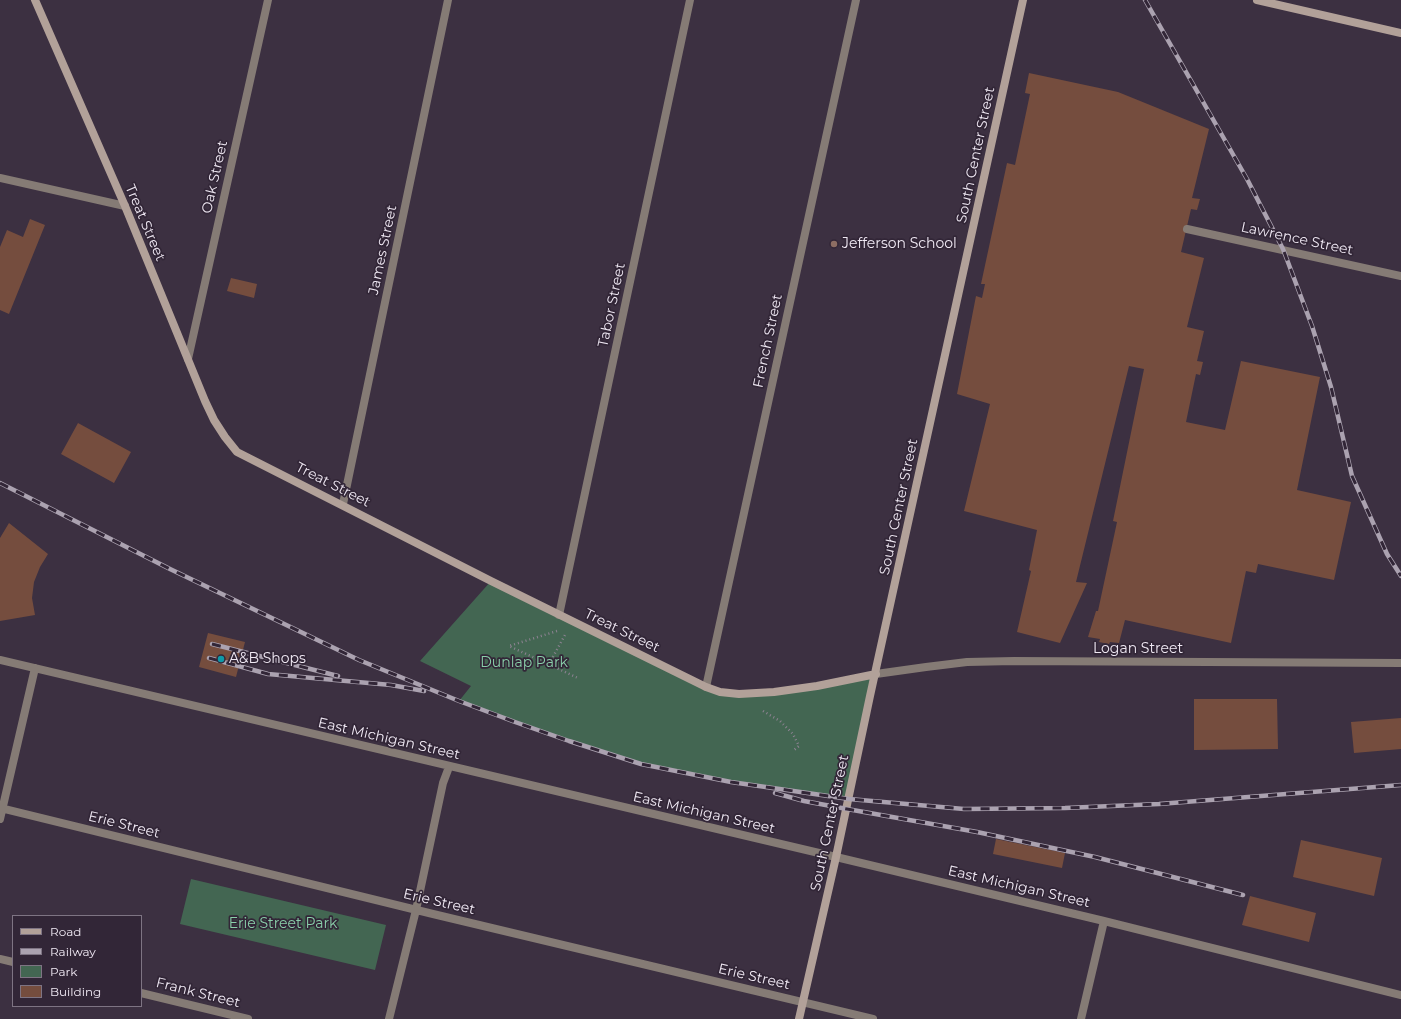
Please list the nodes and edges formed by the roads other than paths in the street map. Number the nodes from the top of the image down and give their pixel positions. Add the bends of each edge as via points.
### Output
1 (35, 0) edge
2 (268, 0) edge
3 (448, 0) edge
4 (690, 0) edge
5 (856, 0) edge
6 (1023, 0) edge
7 (1257, 0) edge
8 (1401, 33) edge
9 (0, 178) edge
10 (125, 206) junction
11 (1187, 229) dead end
12 (1401, 276) edge
13 (188, 359) junction
14 (343, 504) junction
15 (559, 615) junction
16 (0, 660) edge
17 (1401, 663) edge
18 (35, 668) junction
19 (876, 674) junction
20 (706, 687) junction
21 (449, 767) junction
22 (1, 809) edge
23 (0, 819) edge
24 (836, 857) junction
25 (416, 910) junction
26 (1104, 921) junction
27 (0, 959) edge
28 (12, 962) edge
29 (142, 993) edge
30 (1401, 995) edge
31 (803, 1002) junction
32 (248, 1019) edge
33 (389, 1019) edge
34 (799, 1019) edge
35 (873, 1019) edge
36 (1081, 1019) edge

1 - 10 street, Treat Street
2 - 13 street, Oak Street
3 - 14 street, James Street
4 - 15 street, Tabor Street
5 - 20 street, French Street
6 - 19 street, South Center Street
7 - 8 street
9 - 10 street
10 - 13 street, Treat Street
11 - 12 street, Lawrence Street
13 - 14 street, Treat Street via 214,420 237,452
14 - 15 street, Treat Street
15 - 20 street, Treat Street
16 - 18 street, East Michigan Street
17 - 19 street, Logan Street via 1014,661 967,662
18 - 21 street, East Michigan Street
18 - 22 street
19 - 20 street, Treat Street via 774,692 739,694
19 - 24 street, South Center Street
21 - 24 street, East Michigan Street
21 - 25 street via 443,783
22 - 23 street
22 - 25 street, Erie Street
24 - 26 street, East Michigan Street
24 - 31 street, South Center Street
25 - 31 street, Erie Street
25 - 33 street
26 - 30 street, East Michigan Street
26 - 36 street
27 - 28 street
29 - 32 street, Frank Street
31 - 34 street, South Center Street
31 - 35 street, Erie Street

